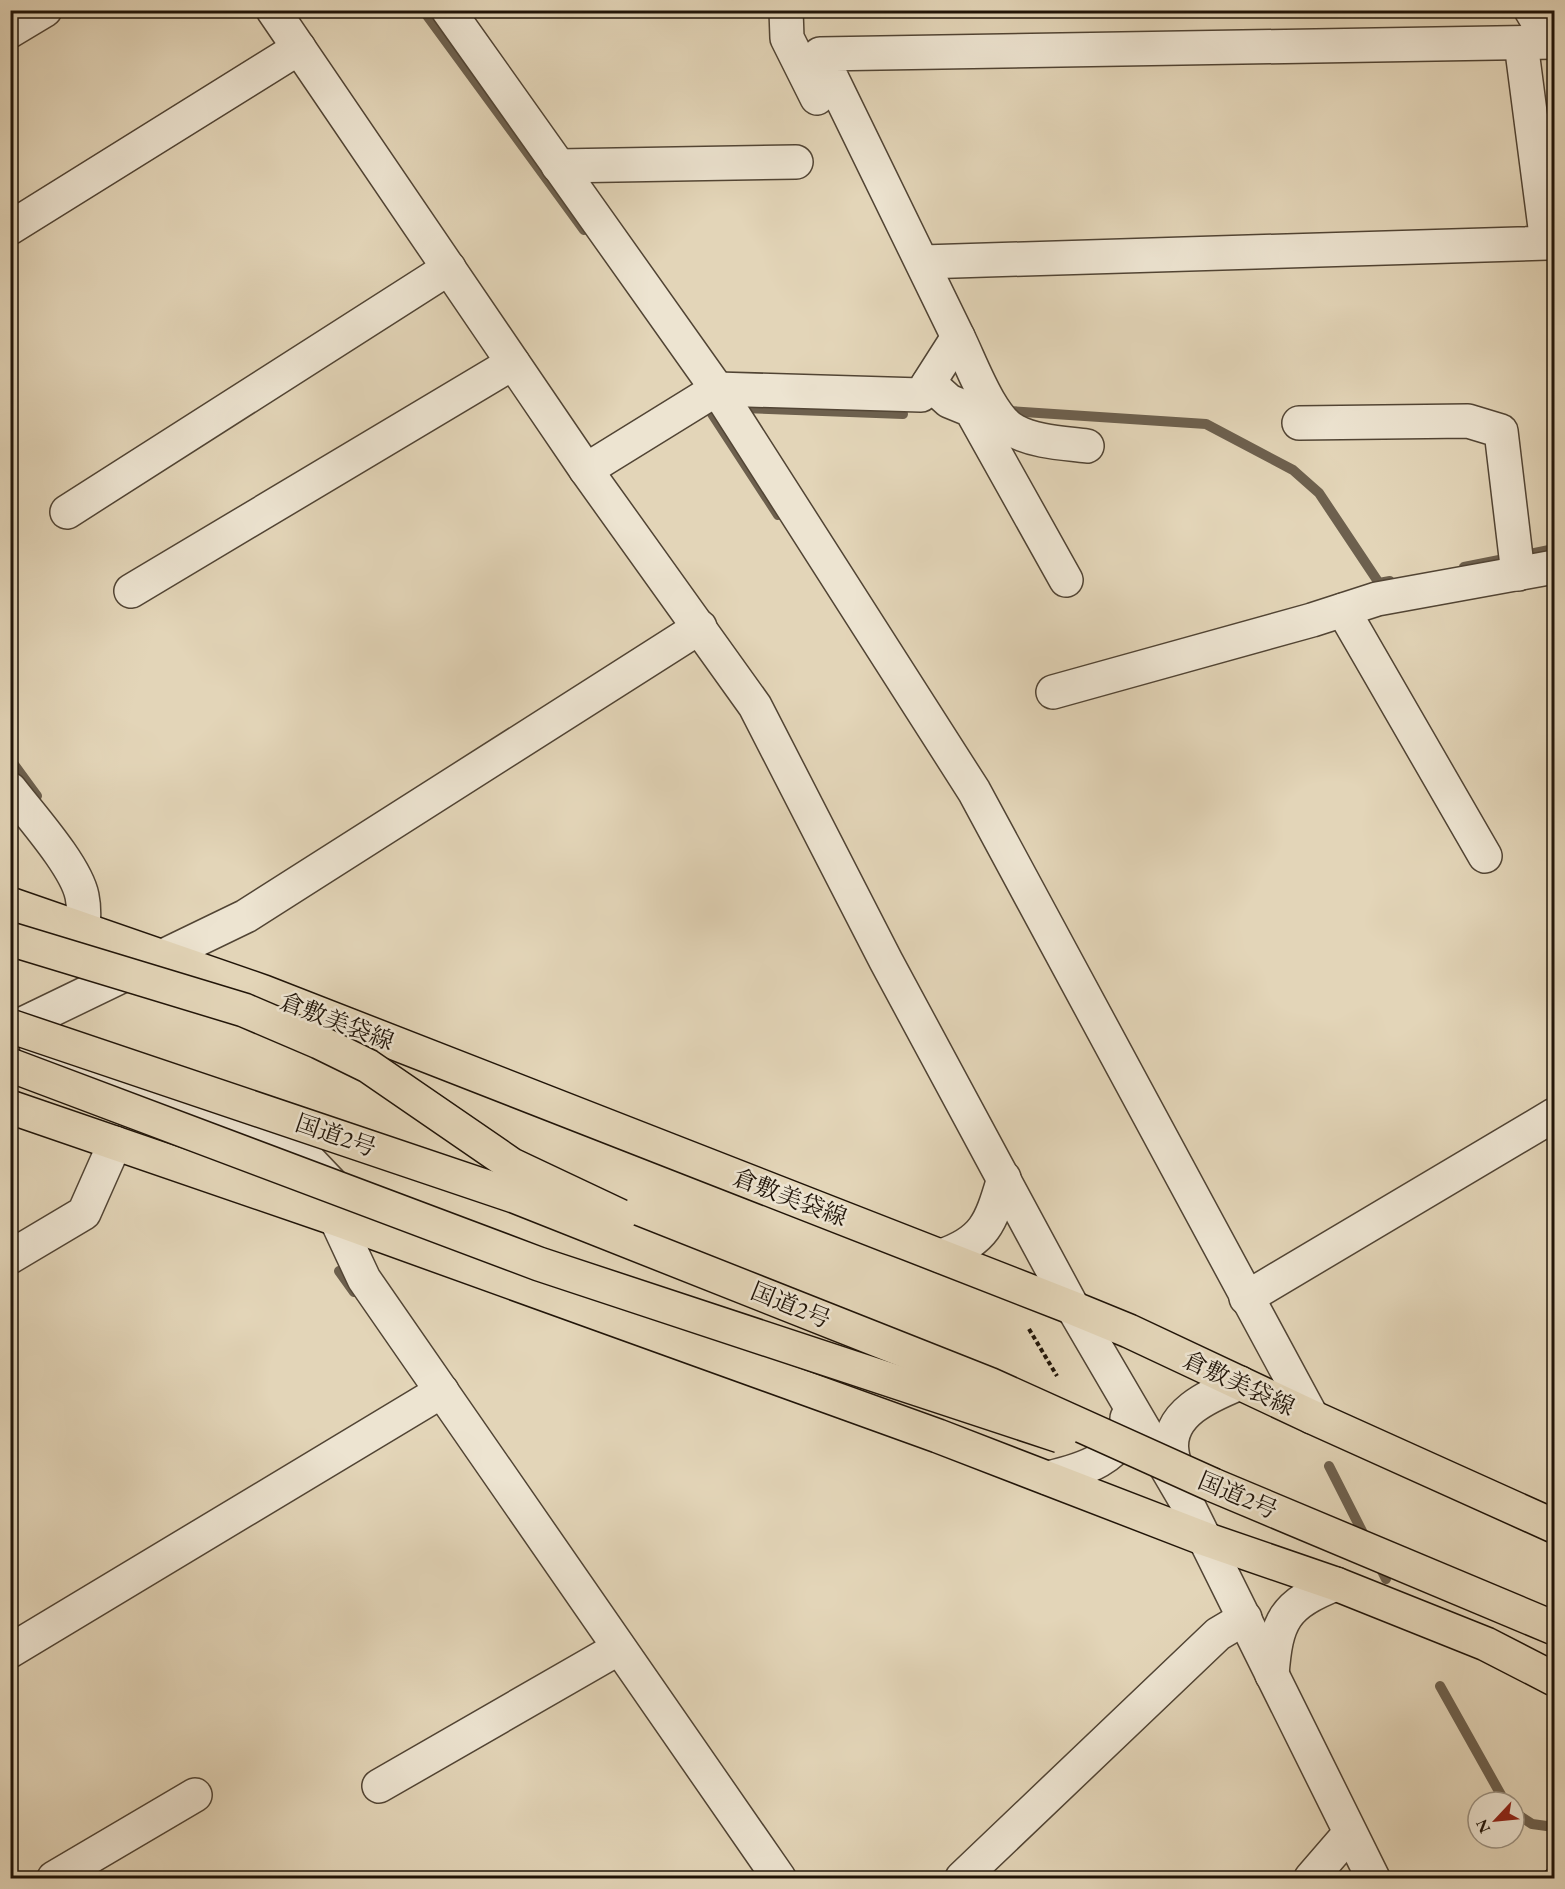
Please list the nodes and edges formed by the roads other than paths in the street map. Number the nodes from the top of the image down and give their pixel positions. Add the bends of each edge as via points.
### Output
1 (45, 10) edge
2 (273, 10) edge
3 (448, 10) edge
4 (786, 10) edge
5 (1531, 10) edge
6 (10, 31) edge
7 (1542, 42) edge
8 (299, 48) junction
9 (796, 162) dead end
10 (558, 166) junction
11 (10, 228) edge
12 (923, 262) junction
13 (449, 268) junction
14 (944, 360) junction
15 (513, 363) junction
16 (708, 394) junction
17 (982, 410) junction
18 (1299, 423) dead end
19 (1087, 446) dead end
20 (586, 470) junction
21 (67, 512) dead end
22 (1516, 563) junction
23 (1554, 567) edge
24 (1066, 580) dead end
25 (130, 591) dead end
26 (1343, 610) junction
27 (700, 627) junction
28 (1053, 692) dead end
29 (10, 789) edge
30 (1485, 856) dead end
31 (10, 904) edge
32 (83, 929) junction
33 (10, 939) edge
34 (163, 957) junction
35 (30, 1020) edge
36 (10, 1065) edge
37 (10, 1107) edge
38 (1554, 1114) edge
39 (115, 1143) junction
40 (1004, 1178) junction
41 (336, 1219) junction
42 (379, 1235) junction
43 (941, 1256) junction
44 (10, 1257) edge
45 (1246, 1298) junction
46 (1073, 1308) junction
47 (873, 1338) junction
48 (1239, 1383) junction
49 (433, 1397) junction
50 (1127, 1401) junction
51 (1312, 1417) junction
52 (1048, 1478) junction
53 (1213, 1485) junction
54 (1187, 1503) junction
55 (1554, 1526) edge
56 (1205, 1539) junction
57 (1336, 1584) junction
58 (1245, 1618) junction
59 (1554, 1628) edge
60 (10, 1651) edge
61 (610, 1652) junction
62 (1272, 1675) junction
63 (1554, 1679) edge
64 (380, 1786) dead end
65 (195, 1795) dead end
66 (1349, 1834) junction
67 (54, 1878) edge
68 (779, 1878) edge
69 (962, 1878) edge
70 (1311, 1878) edge
71 (1373, 1878) edge

1 - 6 street
2 - 8 street
3 - 10 street
4 - 14 street via 787,38
5 - 7 street
7 - 12 street via 1547,243
7 - 12 street via 820,54
8 - 11 street
8 - 13 street
9 - 10 street
10 - 16 street
12 - 14 street
13 - 15 street
13 - 21 street
14 - 16 street via 921,395
14 - 17 street
14 - 17 street via 949,401
15 - 20 street
15 - 25 street
16 - 20 street
16 - 45 street via 974,791
17 - 19 street via 1015,431
17 - 24 street
18 - 22 street via 1468,421 1501,431
20 - 27 street
22 - 23 street
22 - 26 street
26 - 28 street
26 - 30 street
27 - 34 street via 246,916
27 - 40 street via 755,706 886,961
29 - 32 street via 74,876 82,897
31 - 32 main road, 倉敷美袋線
32 - 34 main road, 倉敷美袋線
32 - 35 street via 76,969
33 - 47 main road, bridge via 244,1010 319,1042 368,1066 512,1165
34 - 35 street
34 - 43 main road, 倉敷美袋線 via 264,992
35 - 42 street via 40,1057 301,1152
35 - 47 main road, 国道2号, bridge via 514,1196
36 - 53 main road, bridge via 539,1264
37 - 39 main road
38 - 45 street
39 - 41 main road
39 - 44 street via 84,1213
40 - 43 street via 981,1233 964,1249
40 - 46 street
41 - 42 main road
41 - 49 street via 364,1279
42 - 52 main road
43 - 46 main road, 倉敷美袋線
45 - 51 street
46 - 48 main road, 倉敷美袋線
46 - 50 street
47 - 53 main road, 国道2号, bridge via 989,1384
48 - 51 main road, 倉敷美袋線
48 - 54 street via 1189,1410 1176,1425 1171,1450
49 - 60 street
49 - 61 street
50 - 52 street via 1127,1424 1116,1447 1081,1471
50 - 54 street
51 - 55 main road, 倉敷美袋線
52 - 56 main road
53 - 59 main road, 国道2号
54 - 56 street
56 - 57 main road
56 - 58 street
57 - 62 street via 1311,1593 1292,1607 1275,1640
57 - 63 main road via 1486,1644
58 - 62 street
58 - 69 street via 1218,1634
61 - 64 street
61 - 68 street
62 - 66 street
65 - 67 street
66 - 70 street
66 - 71 street

